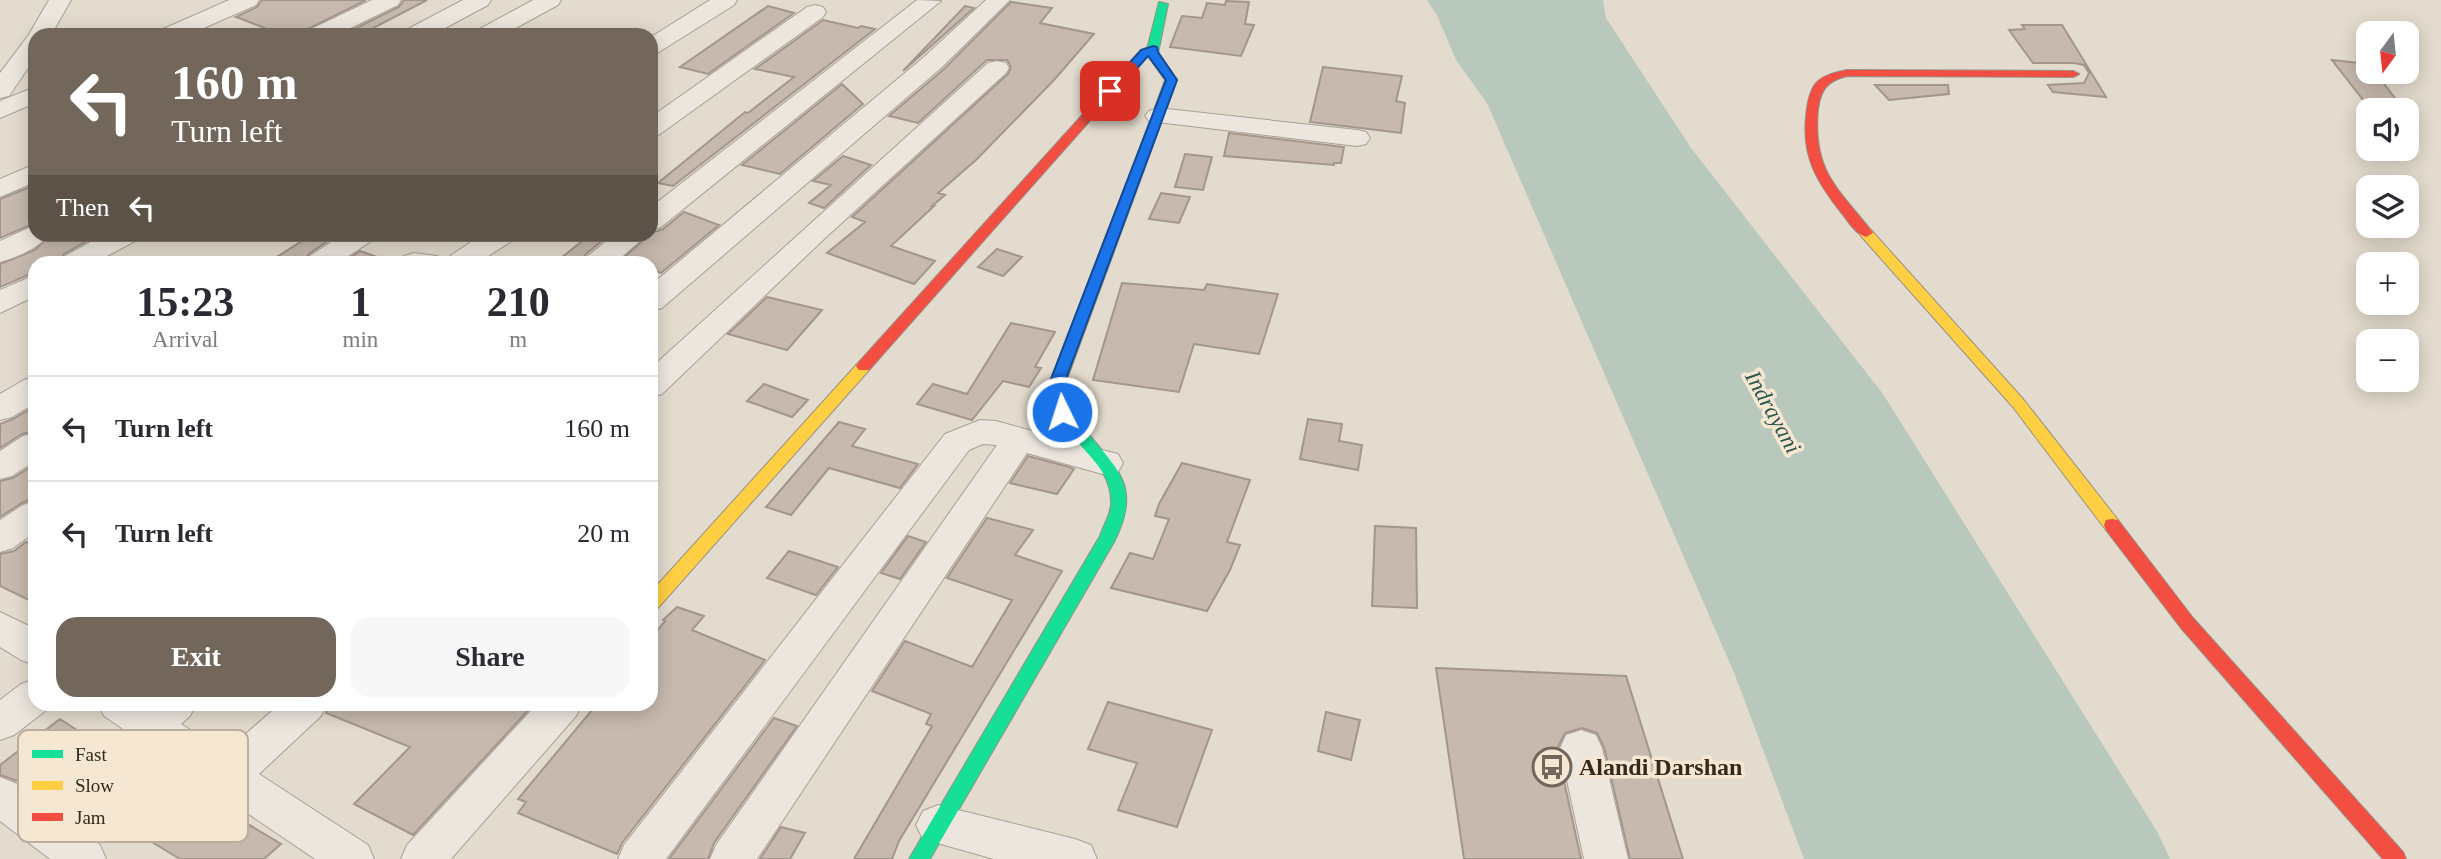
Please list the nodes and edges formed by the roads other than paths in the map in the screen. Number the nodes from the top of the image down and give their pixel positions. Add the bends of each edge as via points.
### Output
1 (82, 0) edge
2 (248, 0) edge
3 (390, 0) edge
4 (480, 0) edge
5 (550, 0) edge
6 (726, 0) edge
7 (999, 0) edge
8 (930, 1) edge
9 (1163, 4) dead end
10 (815, 12) dead end
11 (46, 23) edge
12 (185, 28) edge
13 (332, 28) edge
14 (427, 28) edge
15 (499, 28) edge
16 (28, 32) edge
17 (658, 43) edge
18 (0, 47) edge
19 (1153, 49) junction
20 (28, 50) edge
21 (997, 68) dead end
22 (2073, 74) dead end
23 (0, 91) edge
24 (28, 97) edge
25 (0, 110) edge
26 (1158, 116) junction
27 (658, 124) edge
28 (1357, 138) dead end
29 (28, 175) edge
30 (0, 188) edge
31 (658, 215) edge
32 (28, 238) edge
33 (112, 242) edge
34 (351, 242) edge
35 (491, 242) edge
36 (624, 242) edge
37 (0, 253) edge
38 (86, 256) edge
39 (329, 256) edge
40 (469, 256) edge
41 (606, 256) edge
42 (28, 288) edge
43 (658, 295) edge
44 (0, 303) edge
45 (658, 379) edge
46 (28, 392) edge
47 (0, 409) edge
48 (1019, 439) junction
49 (28, 449) edge
50 (1106, 463) junction
51 (0, 467) edge
52 (28, 519) edge
53 (0, 538) edge
54 (658, 596) edge
55 (0, 627) edge
56 (28, 645) edge
57 (28, 701) edge
58 (148, 711) edge
59 (299, 711) edge
60 (556, 711) edge
61 (0, 723) edge
62 (172, 730) edge
63 (1581, 748) dead end
64 (248, 758) edge
65 (248, 788) edge
66 (0, 796) edge
67 (18, 810) edge
68 (61, 842) edge
69 (928, 842) edge
70 (84, 859) edge
71 (352, 859) edge
72 (423, 859) edge
73 (640, 859) edge
74 (732, 859) edge
75 (1075, 859) edge
76 (1606, 859) edge
77 (2396, 859) edge

1 - 11 street
2 - 12 street
3 - 13 street
4 - 14 street
5 - 15 street
6 - 17 street
7 - 43 street via 933,62
8 - 31 street
9 - 19 street
10 - 27 street
16 - 18 street
19 - 26 street via 1171,80
19 - 54 street via 1145,52 1031,178
20 - 23 street
21 - 45 street
22 - 77 street via 1831,76 1819,84 1814,95 1810,139 1828,183 1855,221 2018,403 2187,623
24 - 25 street
26 - 28 street
26 - 50 street via 1056,394 1070,425
29 - 30 street
32 - 37 street
33 - 38 street
34 - 39 street
35 - 40 street
36 - 41 street
42 - 44 street
46 - 47 street
48 - 50 street
48 - 73 street via 980,432 957,442 944,456
48 - 74 street
49 - 51 street
50 - 69 street via 1118,483 1119,505 1108,537
52 - 53 street
55 - 56 street
57 - 61 street
58 - 62 street
59 - 64 street
60 - 72 street
63 - 76 street
65 - 71 street
66 - 67 street
68 - 70 street
69 - 75 street

